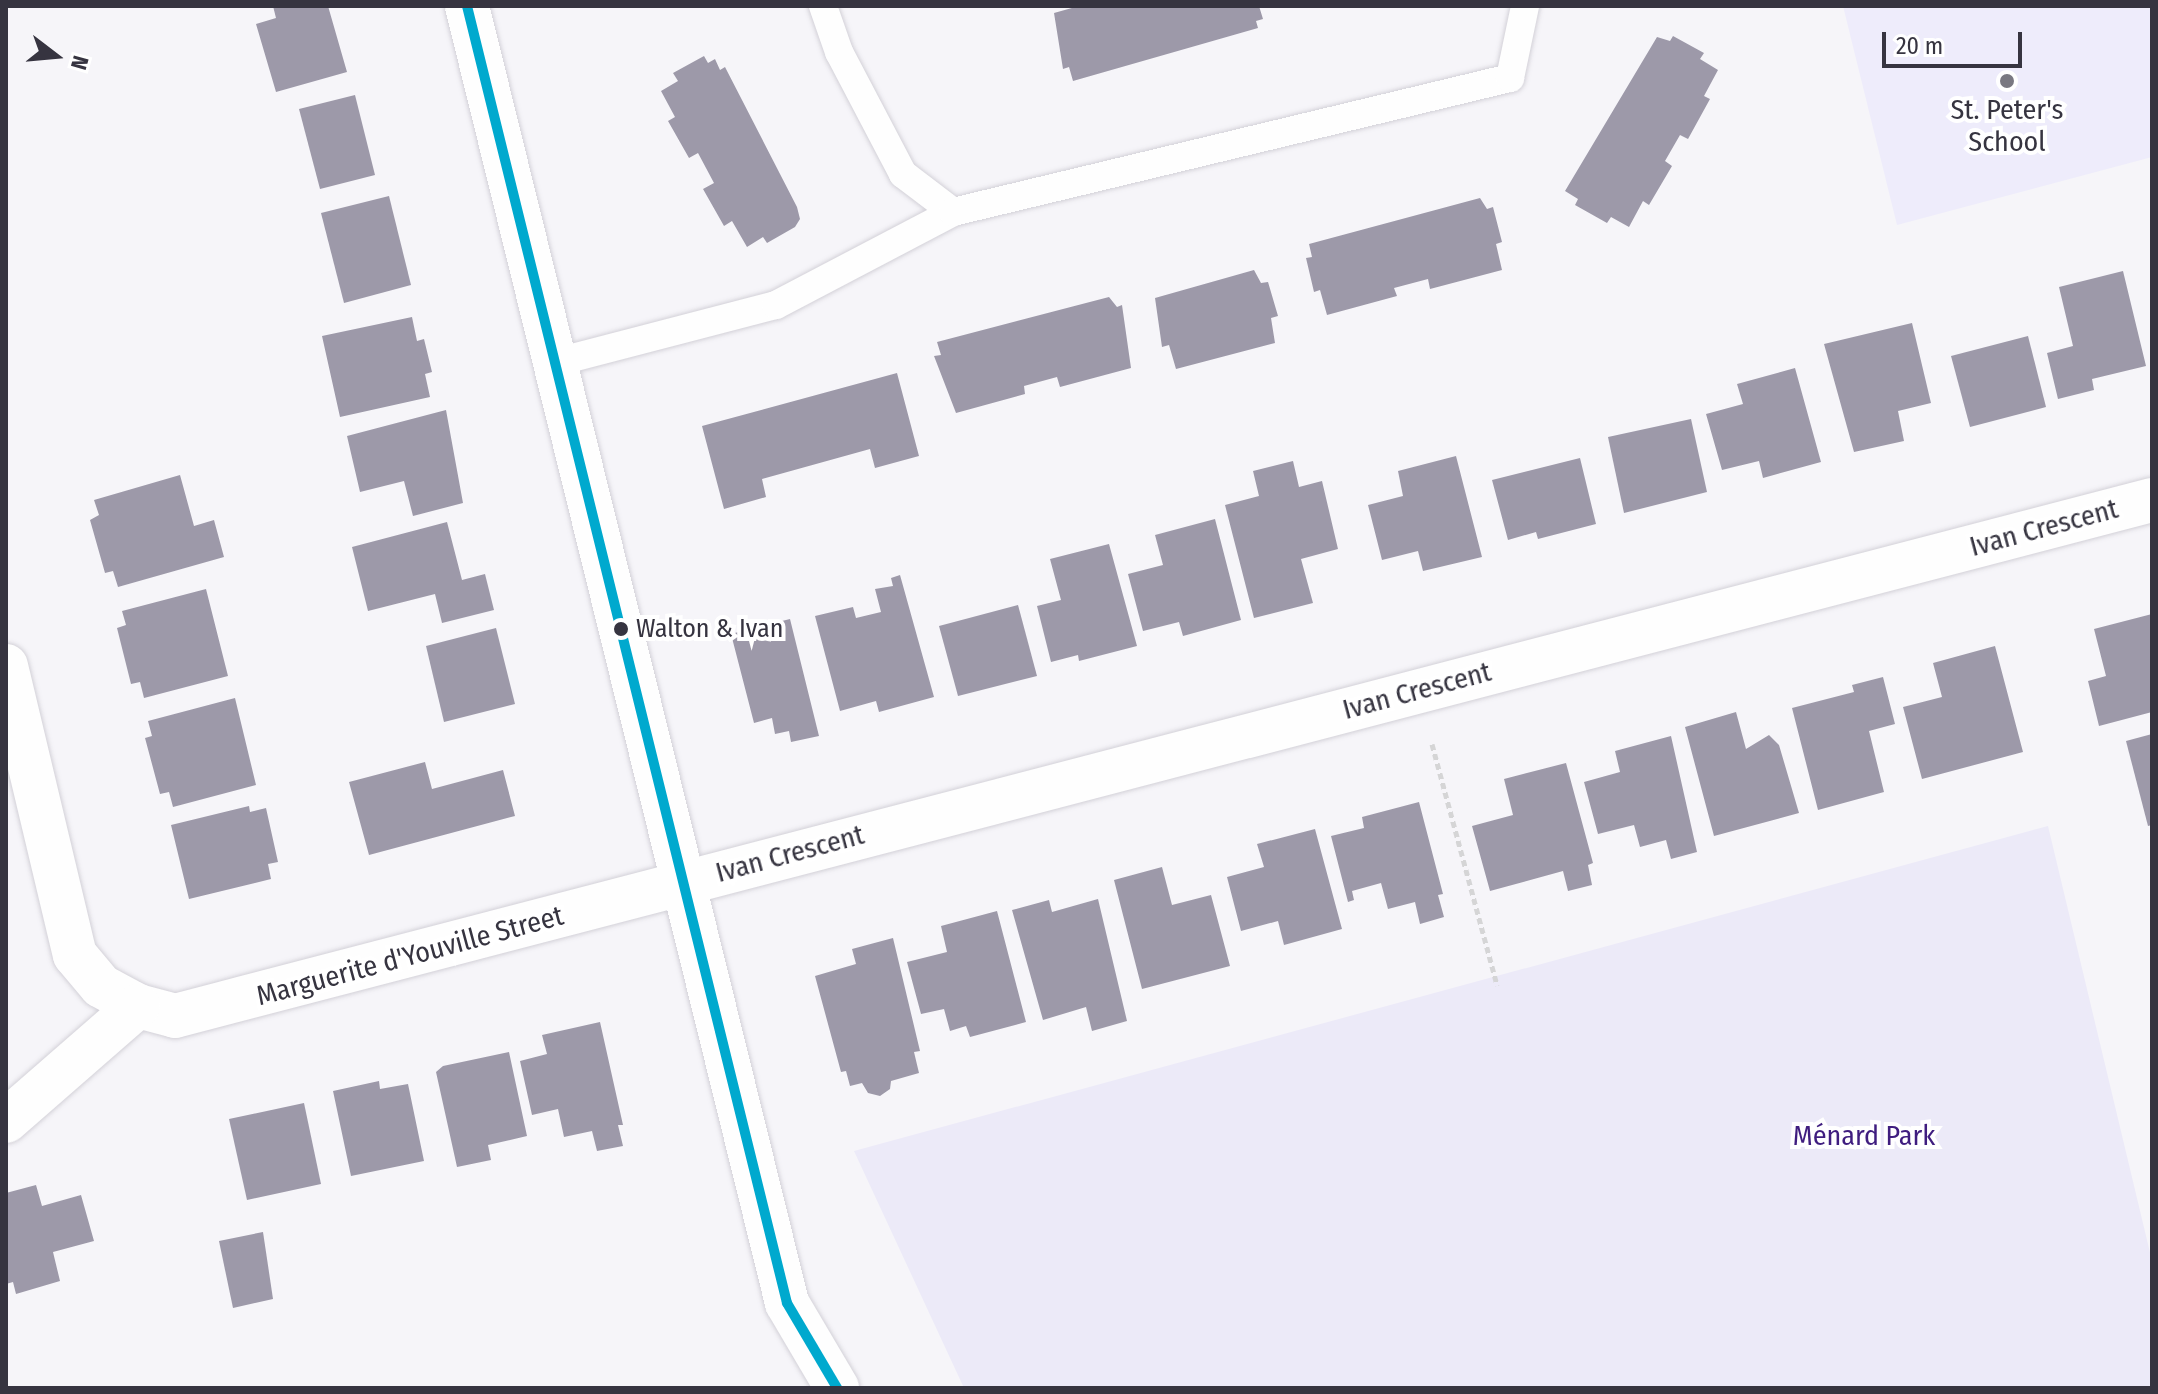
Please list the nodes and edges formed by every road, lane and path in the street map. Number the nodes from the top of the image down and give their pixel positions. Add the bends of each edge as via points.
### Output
1 (467, 6) edge
2 (823, 6) edge
3 (1525, 6) edge
4 (953, 212) junction
5 (553, 363) junction
6 (2152, 500) edge
7 (6, 666) edge
8 (1432, 744) dead end
9 (682, 882) junction
10 (1497, 985) dead end
11 (138, 1006) junction
12 (6, 1121) edge
13 (837, 1388) edge

1 - 5 street
2 - 4 lane via 839,52 903,174
3 - 4 lane via 1510,78
4 - 5 lane via 776,305
5 - 9 street
6 - 9 street, Ivan Crescent
7 - 11 street, Marguerite d'Youville Street via 75,955 101,986
8 - 10 path
9 - 11 street, Marguerite d'Youville Street via 212,1010 175,1016
9 - 13 street via 787,1303
11 - 12 street

